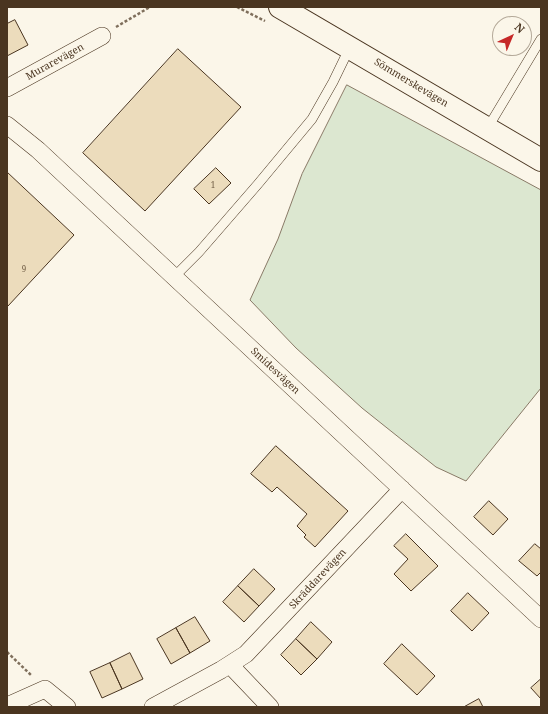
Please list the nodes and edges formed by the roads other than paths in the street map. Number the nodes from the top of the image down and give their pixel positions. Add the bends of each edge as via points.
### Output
1 (280, 7) edge
2 (102, 36) road end
3 (541, 39) edge
4 (350, 47) junction
5 (7, 88) edge
6 (7, 124) edge
7 (487, 129) junction
8 (541, 160) edge
9 (174, 277) junction
10 (402, 489) junction
11 (541, 619) edge
12 (230, 665) junction
13 (176, 702) edge
14 (7, 706) edge
15 (67, 707) edge
16 (153, 707) edge
17 (270, 707) edge

1 - 4 street, Sömmerskevägen
2 - 5 street, Murarevägen
3 - 7 lane
4 - 7 street, Sömmerskevägen
4 - 9 lane via 312,119 258,184
6 - 9 street, Smidesvägen
7 - 8 street, Sömmerskevägen
9 - 10 street, Smidesvägen
10 - 11 street, Smidesvägen
10 - 12 street, Skräddarevägen via 263,637
12 - 13 street, Skräddarevägen
12 - 17 street
13 - 16 street, Skräddarevägen
14 - 15 street via 45,689

